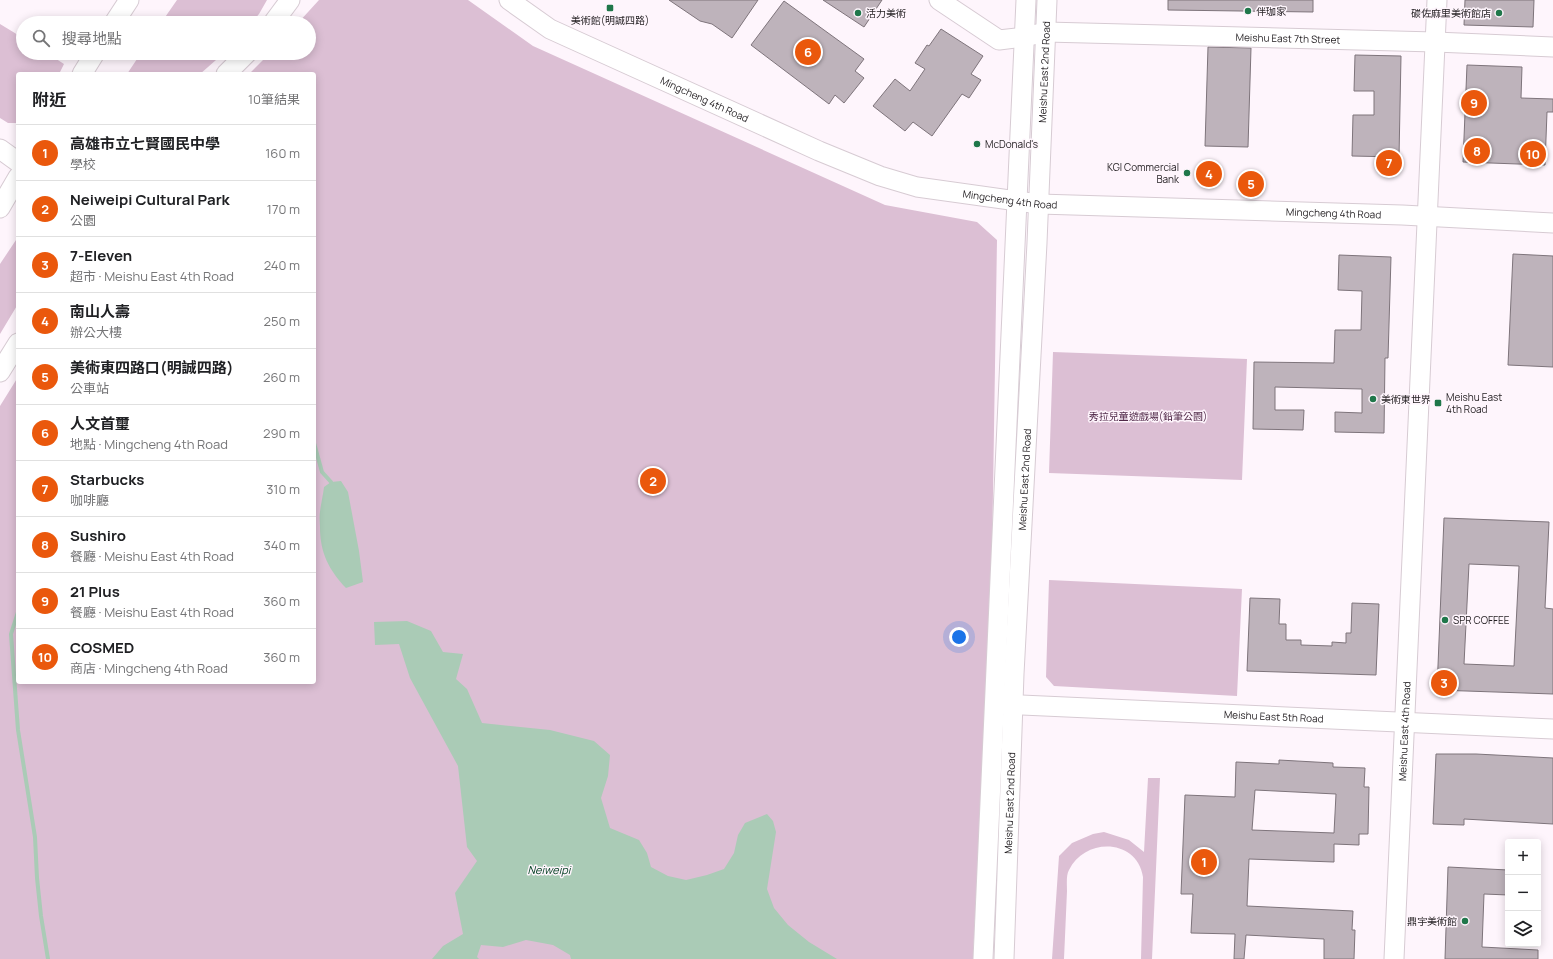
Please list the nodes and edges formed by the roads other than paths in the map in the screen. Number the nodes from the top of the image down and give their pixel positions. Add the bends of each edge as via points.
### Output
1 (129, 0) edge
2 (290, 0) edge
3 (509, 0) edge
4 (939, 0) edge
5 (1026, 0) edge
6 (1047, 0) edge
7 (1437, 0) edge
8 (119, 16) edge
9 (277, 16) edge
10 (1046, 32) junction
11 (1024, 37) junction
12 (1435, 42) junction
13 (1553, 47) edge
14 (91, 60) edge
15 (240, 60) edge
16 (83, 72) edge
17 (228, 72) edge
18 (0, 149) edge
19 (16, 161) edge
20 (16, 180) edge
21 (1016, 202) junction
22 (1039, 204) junction
23 (0, 208) edge
24 (1427, 216) junction
25 (1553, 223) edge
26 (16, 346) edge
27 (0, 372) edge
28 (1004, 704) junction
29 (1405, 723) junction
30 (1553, 729) edge
31 (983, 959) edge
32 (1004, 959) edge
33 (1394, 959) edge

1 - 8 street
2 - 9 street
3 - 21 street, Mingcheng 4th Road via 550,28 819,151 880,176 917,187
4 - 11 street, Meishu East 7th Street via 1000,40
5 - 11 street, Meishu East 2nd Road
6 - 10 street, Meishu East 2nd Road
7 - 12 street, Meishu East 4th Road
10 - 11 street, Meishu East 7th Street
10 - 12 street, Meishu East 7th Street
10 - 22 street, Meishu East 2nd Road
11 - 21 street, Meishu East 2nd Road
12 - 13 street, Meishu East 7th Street
12 - 24 street, Meishu East 4th Road
14 - 16 street
15 - 17 street
18 - 19 street
20 - 23 street
21 - 22 street, Mingcheng 4th Road
21 - 28 street, Meishu East 2nd Road
22 - 24 street, Mingcheng 4th Road
22 - 28 street, Meishu East 2nd Road via 1014,666
24 - 25 street, Mingcheng 4th Road
24 - 29 street, Meishu East 4th Road
26 - 27 street
28 - 29 street, Meishu East 5th Road
28 - 31 street, Meishu East 2nd Road
28 - 32 street, Meishu East 2nd Road
29 - 30 street, Meishu East 5th Road
29 - 33 street, Meishu East 4th Road

